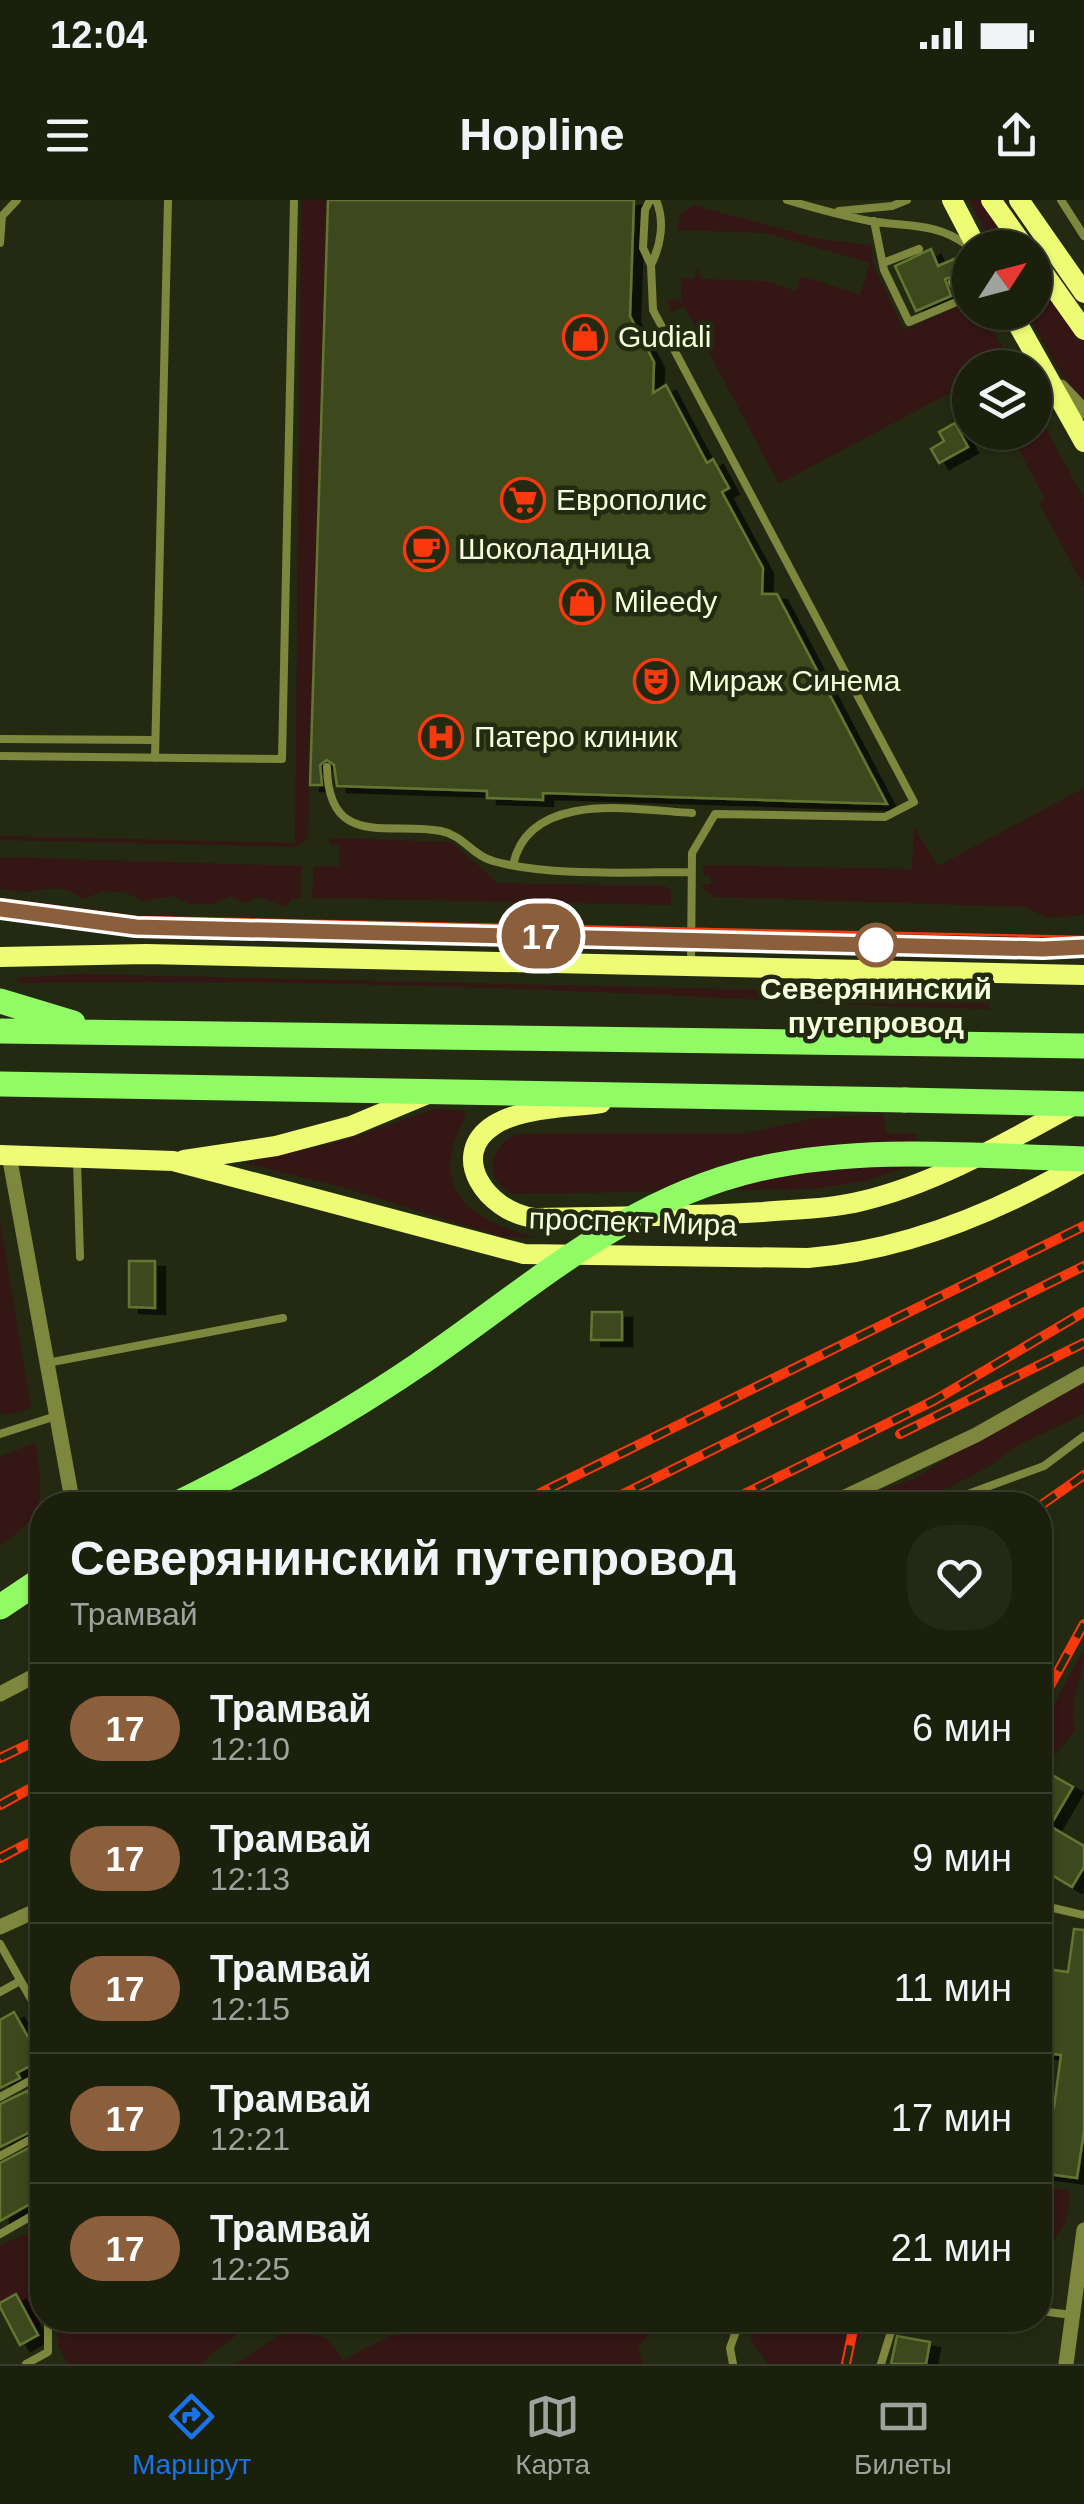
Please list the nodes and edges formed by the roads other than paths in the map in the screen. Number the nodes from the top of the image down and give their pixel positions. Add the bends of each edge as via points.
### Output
1 (17, 200) edge
2 (168, 200) edge
3 (294, 200) edge
4 (653, 200) edge
5 (787, 200) edge
6 (907, 200) edge
7 (952, 200) edge
8 (992, 200) edge
9 (1019, 200) edge
10 (1060, 200) edge
11 (834, 212) junction
12 (874, 221) junction
13 (965, 230) edge
14 (1013, 230) edge
15 (952, 233) edge
16 (1084, 236) edge
17 (0, 243) edge
18 (918, 250) dead end
19 (883, 263) junction
20 (651, 265) junction
21 (1052, 285) edge
22 (1084, 293) edge
23 (952, 303) edge
24 (1021, 330) edge
25 (1084, 330) edge
26 (1026, 340) junction
27 (1084, 410) edge
28 (1084, 442) edge
29 (0, 738) edge
30 (155, 740) junction
31 (0, 756) edge
32 (155, 758) junction
33 (327, 767) dead end
34 (692, 813) dead end
35 (514, 865) junction
36 (692, 872) junction
37 (0, 958) edge
38 (691, 966) junction
39 (1084, 974) edge
40 (0, 1001) edge
41 (0, 1031) edge
42 (111, 1034) junction
43 (1084, 1046) edge
44 (0, 1084) edge
45 (432, 1092) junction
46 (644, 1096) junction
47 (1084, 1102) edge
48 (5, 1155) edge
49 (77, 1155) junction
50 (1084, 1160) edge
51 (172, 1162) junction
52 (80, 1258) dead end
53 (283, 1318) dead end
54 (47, 1364) junction
55 (1084, 1374) edge
56 (56, 1416) junction
57 (0, 1434) edge
58 (1084, 1436) edge
59 (70, 1492) edge
60 (199, 1492) edge
61 (855, 1492) edge
62 (973, 1492) edge
63 (30, 1571) edge
64 (0, 1584) edge
65 (30, 1587) edge
66 (0, 1607) edge
67 (30, 1678) edge
68 (0, 1694) edge
69 (1052, 1908) edge
70 (30, 1913) edge
71 (1084, 1915) edge
72 (0, 1927) edge
73 (0, 1944) edge
74 (20, 1981) junction
75 (0, 1992) edge
76 (30, 1998) edge
77 (30, 2081) edge
78 (0, 2097) edge
79 (30, 2140) edge
80 (0, 2156) edge
81 (30, 2217) edge
82 (1084, 2230) edge
83 (0, 2234) edge
84 (1052, 2312) edge
85 (1072, 2315) junction
86 (48, 2332) edge
87 (736, 2332) edge
88 (891, 2332) edge
89 (26, 2364) edge
90 (734, 2364) edge
91 (881, 2364) edge
92 (1066, 2364) edge

1 - 17 lane via 2,216
2 - 30 lane
3 - 32 lane via 282,760
4 - 20 lane via 660,210 659,248
4 - 20 lane via 644,210
5 - 11 lane
6 - 11 lane
7 - 13 main road
8 - 14 main road
9 - 22 main road
10 - 16 lane
11 - 12 lane
12 - 15 lane
12 - 19 lane
18 - 19 lane
19 - 23 lane via 909,322
20 - 36 lane via 652,310 914,802 885,818 715,814 692,853
21 - 25 main road
24 - 26 main road
26 - 27 street
26 - 28 main road
29 - 30 lane
30 - 32 lane
31 - 32 lane
33 - 35 lane via 334,801 362,828 445,831 488,860
34 - 35 lane via 566,812 524,838
35 - 36 lane
36 - 38 lane
37 - 38 main road
38 - 39 main road
40 - 42 main road
41 - 42 main road
42 - 43 main road
44 - 45 main road, проспект Мира
45 - 46 main road, проспект Мира
45 - 51 main road, проспект Мира via 350,1126 276,1146
46 - 47 main road, проспект Мира, bridge
46 - 47 main road via 494,1125 478,1144 480,1188 503,1209 534,1218 830,1206 921,1180
48 - 49 main road, проспект Мира
48 - 54 street
49 - 51 main road, проспект Мира
49 - 52 lane
50 - 51 main road, проспект Мира via 944,1227 878,1250 808,1258 524,1254
50 - 60 main road, bridge via 820,1157 687,1190 536,1278 332,1422
53 - 54 lane
54 - 56 street
55 - 61 street
56 - 57 lane
56 - 59 street
58 - 62 lane via 1044,1466
63 - 64 main road
65 - 66 main road
67 - 68 street
69 - 71 lane
70 - 72 street
73 - 74 lane
74 - 75 lane
74 - 76 lane
77 - 78 lane
79 - 80 lane
81 - 83 lane
82 - 85 street
84 - 85 lane
85 - 92 street
86 - 89 lane via 48,2352
87 - 90 lane
88 - 91 lane

